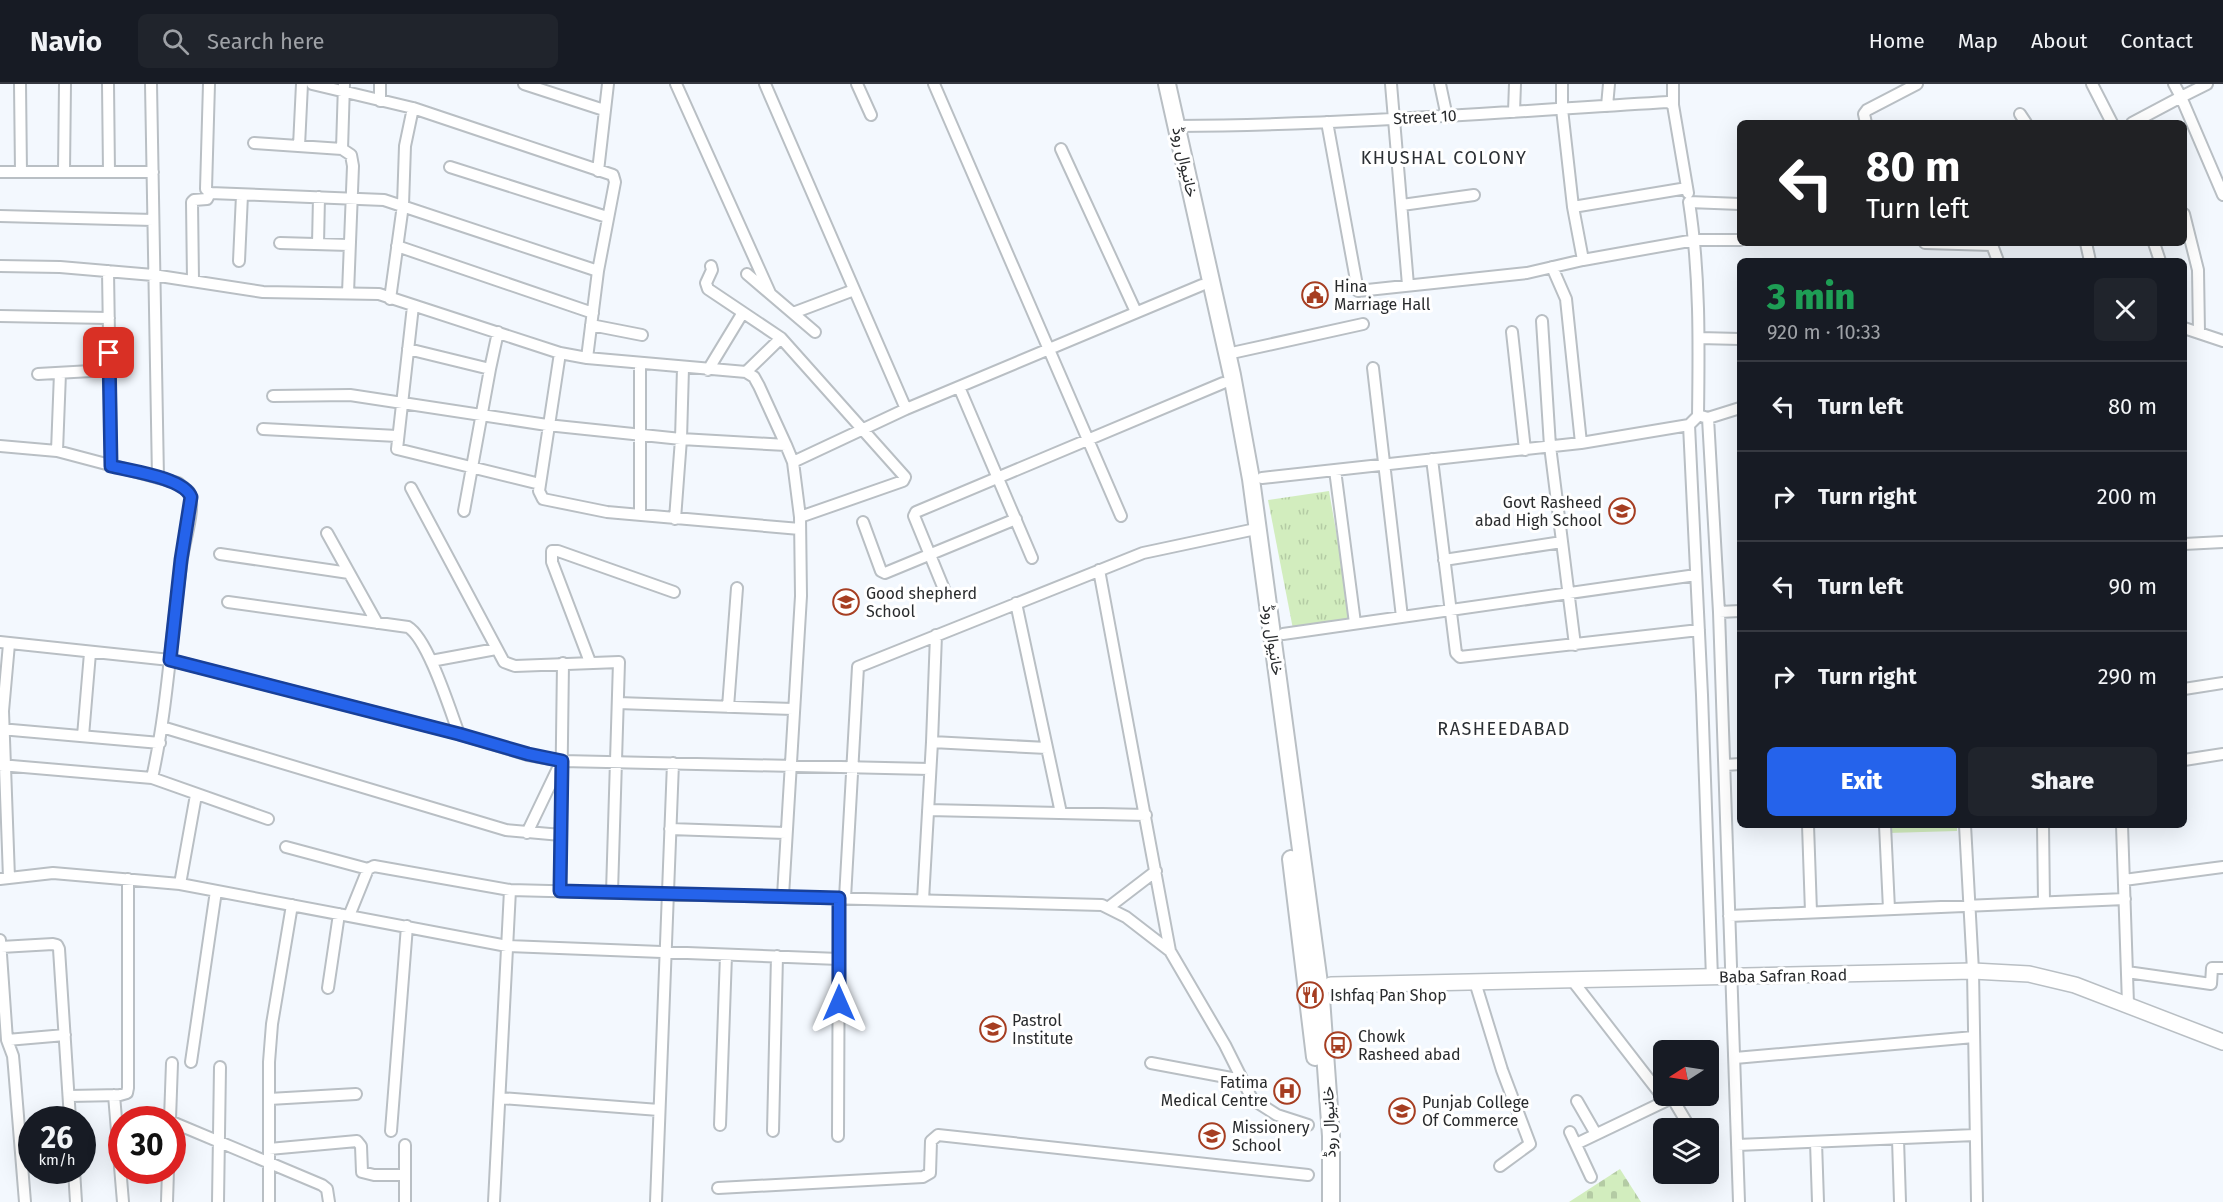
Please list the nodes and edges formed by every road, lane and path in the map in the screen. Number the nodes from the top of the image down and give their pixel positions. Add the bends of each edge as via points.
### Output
1 (20, 84) edge
2 (65, 84) edge
3 (108, 84) edge
4 (151, 84) edge
5 (209, 84) edge
6 (302, 84) edge
7 (312, 84) edge
8 (380, 84) edge
9 (524, 84) edge
10 (608, 84) edge
11 (676, 84) edge
12 (765, 84) edge
13 (857, 84) edge
14 (934, 84) edge
15 (1158, 84) edge
16 (1167, 84) edge
17 (1391, 84) edge
18 (1440, 84) edge
19 (1515, 84) edge
20 (1562, 84) edge
21 (1609, 84) edge
22 (1673, 84) edge
23 (1917, 84) edge
24 (2092, 84) edge
25 (2174, 84) edge
26 (2207, 84) edge
27 (344, 88) edge
28 (1902, 88) edge
29 (2181, 97) junction
30 (380, 101) junction
31 (1673, 105) junction
32 (1607, 106) junction
33 (414, 108) junction
34 (1562, 109) junction
35 (604, 110) junction
36 (1514, 112) junction
37 (871, 115) dead end
38 (1447, 117) junction
39 (1393, 118) junction
40 (1865, 120) edge
41 (2110, 120) edge
42 (2138, 120) edge
43 (1327, 122) junction
44 (1177, 126) junction
45 (254, 143) dead end
46 (299, 146) junction
47 (342, 149) junction
48 (1061, 149) dead end
49 (450, 167) dead end
50 (64, 171) junction
51 (598, 171) junction
52 (0, 172) edge
53 (21, 172) junction
54 (109, 172) junction
55 (153, 172) junction
56 (1687, 188) junction
57 (210, 193) junction
58 (242, 195) junction
59 (1474, 195) dead end
60 (2223, 195) edge
61 (319, 197) junction
62 (350, 198) junction
63 (1689, 202) junction
64 (1737, 204) edge
65 (403, 205) junction
66 (1402, 206) junction
67 (1573, 207) junction
68 (0, 216) edge
69 (608, 217) junction
70 (153, 220) junction
71 (2187, 226) edge
72 (1695, 240) junction
73 (1737, 240) edge
74 (280, 243) dead end
75 (318, 244) junction
76 (349, 245) junction
77 (397, 246) junction
78 (1583, 260) junction
79 (239, 261) dead end
80 (0, 266) edge
81 (711, 266) dead end
82 (1552, 267) junction
83 (598, 271) junction
84 (108, 272) junction
85 (747, 274) dead end
86 (153, 275) junction
87 (193, 280) junction
88 (1202, 285) junction
89 (1408, 285) junction
90 (854, 290) junction
91 (348, 293) junction
92 (770, 293) junction
93 (390, 299) junction
94 (413, 306) junction
95 (1136, 312) junction
96 (793, 313) junction
97 (742, 314) junction
98 (0, 316) edge
99 (109, 318) junction
100 (592, 319) junction
101 (1542, 321) dead end
102 (1363, 324) dead end
103 (2187, 329) edge
104 (498, 332) junction
105 (815, 332) dead end
106 (1512, 332) dead end
107 (2199, 333) junction
108 (642, 334) dead end
109 (781, 338) junction
110 (1699, 338) junction
111 (1737, 339) edge
112 (2223, 341) edge
113 (408, 349) junction
114 (1048, 349) junction
115 (560, 353) junction
116 (1227, 354) junction
117 (586, 358) junction
118 (640, 363) junction
119 (683, 368) junction
120 (1373, 368) dead end
121 (490, 369) junction
122 (109, 370) junction
123 (708, 370) junction
124 (746, 372) junction
125 (60, 373) junction
126 (38, 374) dead end
127 (1223, 383) junction
128 (959, 387) junction
129 (273, 396) dead end
130 (401, 403) junction
131 (906, 409) junction
132 (1737, 409) edge
133 (481, 414) junction
134 (1703, 417) junction
135 (547, 425) junction
136 (1689, 425) junction
137 (263, 429) dead end
138 (864, 430) junction
139 (641, 434) junction
140 (397, 436) junction
141 (681, 439) junction
142 (1088, 440) junction
143 (1581, 443) junction
144 (786, 445) junction
145 (0, 446) edge
146 (1550, 446) junction
147 (1525, 450) junction
148 (57, 451) junction
149 (1432, 459) junction
150 (793, 462) junction
151 (1384, 465) junction
152 (111, 466) junction
153 (471, 467) junction
154 (1335, 470) junction
155 (998, 477) junction
156 (158, 478) junction
157 (1262, 478) dead end
158 (540, 484) junction
159 (411, 488) dead end
160 (464, 512) dead end
161 (640, 515) junction
162 (1121, 516) dead end
163 (675, 519) junction
164 (1016, 519) junction
165 (862, 522) dead end
166 (800, 523) junction
167 (1251, 530) junction
168 (327, 533) dead end
169 (1562, 542) junction
170 (2223, 542) edge
171 (2187, 544) edge
172 (220, 554) dead end
173 (930, 554) junction
174 (1032, 558) dead end
175 (1444, 560) junction
176 (1099, 570) junction
177 (349, 573) junction
178 (1696, 575) junction
179 (737, 588) dead end
180 (674, 592) dead end
181 (1568, 593) junction
182 (946, 594) dead end
183 (228, 602) dead end
184 (1016, 603) junction
185 (1450, 609) junction
186 (1737, 611) edge
187 (1719, 612) junction
188 (1402, 617) junction
189 (377, 623) junction
190 (1355, 623) junction
191 (1699, 630) junction
192 (1283, 634) dead end
193 (936, 635) junction
194 (5, 643) edge
195 (1575, 645) junction
196 (496, 649) junction
197 (90, 653) junction
198 (170, 660) junction
199 (431, 661) junction
200 (591, 662) junction
201 (562, 663) junction
202 (2223, 683) edge
203 (2187, 689) edge
204 (618, 703) junction
205 (728, 707) junction
206 (793, 709) junction
207 (162, 727) junction
208 (2, 729) edge
209 (459, 734) junction
210 (83, 736) junction
211 (932, 742) junction
212 (160, 743) junction
213 (1047, 748) junction
214 (2223, 754) edge
215 (2187, 760) edge
216 (562, 761) junction
217 (616, 761) junction
218 (673, 763) junction
219 (1737, 764) edge
220 (1725, 765) junction
221 (2, 766) edge
222 (789, 766) junction
223 (852, 767) junction
224 (930, 769) junction
225 (152, 778) junction
226 (196, 795) junction
227 (928, 810) junction
228 (1061, 813) junction
229 (1146, 815) junction
230 (268, 819) dead end
231 (1808, 828) edge
232 (1885, 828) edge
233 (1965, 828) edge
234 (2043, 828) edge
235 (2122, 828) edge
236 (670, 829) junction
237 (527, 833) junction
238 (786, 833) junction
239 (561, 835) junction
240 (286, 847) dead end
241 (2223, 867) edge
242 (368, 869) junction
243 (1156, 871) junction
244 (5, 878) edge
245 (128, 879) junction
246 (2124, 880) junction
247 (180, 884) junction
248 (510, 890) junction
249 (216, 891) junction
250 (560, 891) junction
251 (612, 892) junction
252 (668, 893) junction
253 (783, 896) junction
254 (842, 898) junction
255 (2125, 899) junction
256 (923, 900) junction
257 (2044, 902) junction
258 (292, 905) junction
259 (1969, 906) junction
260 (1109, 907) junction
261 (1889, 909) junction
262 (1811, 912) junction
263 (344, 915) junction
264 (1729, 916) junction
265 (407, 926) junction
266 (0, 940) edge
267 (507, 946) junction
268 (0, 947) edge
269 (1170, 951) junction
270 (665, 952) junction
271 (726, 955) junction
272 (777, 956) junction
273 (839, 959) junction
274 (2223, 968) edge
275 (1973, 971) junction
276 (2127, 972) junction
277 (1732, 977) junction
278 (1712, 978) junction
279 (1572, 980) junction
280 (1475, 982) junction
281 (1331, 985) dead end
282 (328, 988) dead end
283 (2, 998) edge
284 (2128, 1004) junction
285 (65, 1035) junction
286 (1974, 1037) junction
287 (7, 1040) junction
288 (2223, 1042) edge
289 (1735, 1058) junction
290 (192, 1062) dead end
291 (172, 1063) dead end
292 (1151, 1063) dead end
293 (220, 1067) dead end
294 (1242, 1080) junction
295 (1653, 1085) edge
296 (356, 1094) dead end
297 (114, 1095) junction
298 (69, 1096) junction
299 (501, 1098) junction
300 (269, 1099) junction
301 (1577, 1101) dead end
302 (69, 1106) edge
303 (171, 1106) edge
304 (1653, 1106) edge
305 (659, 1110) junction
306 (720, 1125) dead end
307 (1308, 1125) dead end
308 (186, 1128) edge
309 (391, 1131) dead end
310 (773, 1131) dead end
311 (1570, 1132) dead end
312 (1596, 1134) junction
313 (1975, 1135) junction
314 (837, 1136) dead end
315 (1898, 1139) junction
316 (219, 1142) junction
317 (1816, 1142) junction
318 (1576, 1144) junction
319 (405, 1145) dead end
320 (1737, 1145) junction
321 (269, 1149) junction
322 (269, 1163) junction
323 (1500, 1166) dead end
324 (405, 1174) junction
325 (1308, 1175) dead end
326 (1591, 1177) dead end
327 (75, 1184) edge
328 (168, 1184) edge
329 (718, 1188) dead end
330 (25, 1202) edge
331 (76, 1202) edge
332 (123, 1202) edge
333 (167, 1202) edge
334 (218, 1202) edge
335 (269, 1202) edge
336 (329, 1202) edge
337 (405, 1202) edge
338 (494, 1202) edge
339 (656, 1202) edge
340 (1321, 1202) edge
341 (1331, 1202) edge
342 (1739, 1202) edge
343 (1818, 1202) edge
344 (1900, 1202) edge
345 (1977, 1202) edge

1 - 53 street
2 - 50 street
3 - 54 street
4 - 55 street
5 - 57 street via 206,189
6 - 46 street
7 - 27 street
8 - 30 street
9 - 35 street
10 - 35 street
11 - 92 street
12 - 90 street
13 - 37 street
14 - 114 street
15 - 88 main road, خانیوال روڈ
16 - 44 main road, خانیوال روڈ
17 - 39 street
18 - 38 street
19 - 36 street
20 - 34 street
21 - 32 street
22 - 31 street
23 - 28 street
24 - 41 street
25 - 29 street
26 - 29 street
27 - 30 street
27 - 47 street
28 - 40 street via 1867,110
29 - 42 street
29 - 60 street
30 - 33 street
31 - 32 street, Street 10 via 1668,102
31 - 56 street
32 - 34 street, Street 10
33 - 51 street
33 - 65 street via 405,146
34 - 36 street, Street 10
34 - 67 street
35 - 51 street
36 - 38 street, Street 10
38 - 39 street, Street 10
39 - 43 street, Street 10
39 - 66 street
43 - 44 street, Street 10
43 - 89 street via 1358,291
44 - 116 main road, خانیوال روڈ
45 - 46 street
46 - 47 street
47 - 62 street via 351,155 353,166
48 - 95 street
49 - 69 street
50 - 53 street
50 - 54 street
51 - 69 street via 615,178
52 - 53 street
54 - 55 street
55 - 70 street
56 - 63 street
56 - 67 street
57 - 58 street
57 - 87 street via 207,199 192,202
58 - 61 street
58 - 79 street
59 - 66 street
61 - 62 street
61 - 75 street
62 - 65 street
62 - 76 street
63 - 64 street
63 - 72 street
65 - 77 street
65 - 83 street
66 - 89 street
67 - 78 street
68 - 70 street
69 - 83 street
70 - 86 street
71 - 107 street via 2198,270
72 - 73 street
72 - 78 street
72 - 110 street
74 - 75 street
75 - 76 street
76 - 91 street
77 - 93 street
77 - 100 street
78 - 82 street
80 - 84 street
81 - 97 street via 708,289
82 - 89 street
82 - 143 street via 1566,299
83 - 100 street
84 - 86 street
84 - 99 street
85 - 92 street
86 - 87 street
86 - 156 street
87 - 91 street via 263,292
88 - 95 street
88 - 127 main road, خانیوال روڈ
90 - 96 street
90 - 131 street
91 - 93 street via 379,294
92 - 96 street
93 - 94 street
94 - 104 street
94 - 113 street
95 - 114 street
96 - 105 street
97 - 109 street
97 - 123 street
98 - 99 street
99 - 122 street
100 - 108 street
100 - 117 street
101 - 146 street
102 - 116 street
103 - 107 street
104 - 115 street
104 - 121 street
106 - 147 street
107 - 112 street
109 - 124 street
109 - 138 street
110 - 111 street
110 - 134 street
113 - 121 street
113 - 130 street
114 - 128 street
114 - 142 street
115 - 117 street
115 - 135 street
116 - 341 main road, خانیوال روڈ via 1255,507 1321,998 1331,1136
117 - 118 street
118 - 119 street
118 - 139 street
119 - 123 street
119 - 141 street
120 - 151 street
121 - 133 street
122 - 125 street
122 - 152 street
123 - 124 street
124 - 144 street via 759,386
125 - 126 street
125 - 148 street
127 - 142 street
127 - 167 main road, خانیوال روڈ
128 - 131 street
128 - 155 street
129 - 130 street via 350,395
130 - 133 street
130 - 140 street
131 - 138 street
132 - 134 street
133 - 135 street
133 - 153 street
134 - 136 street
134 - 187 street
135 - 139 street
135 - 158 street
136 - 143 street
136 - 178 street
137 - 140 street
138 - 150 street
138 - 166 street via 904,480
139 - 141 street
139 - 161 street
140 - 153 street via 399,451
141 - 144 street
141 - 163 street
142 - 155 street
142 - 162 street
143 - 146 street
144 - 150 street
145 - 148 street
146 - 147 street
146 - 169 street
147 - 149 street
148 - 152 street
149 - 151 street
149 - 175 street
150 - 166 street
151 - 154 street
151 - 188 street
152 - 156 street
153 - 158 street
153 - 160 street
154 - 157 street
154 - 190 street
155 - 164 street
155 - 173 street via 914,513
156 - 198 street via 178,483 191,497
158 - 161 street via 540,497 548,501
159 - 196 street
161 - 163 street
163 - 166 street
164 - 173 street
164 - 174 street
165 - 173 street via 883,573
166 - 206 street via 801,596
167 - 176 street via 1143,553
167 - 340 main road, خانیوال روڈ via 1316,1070
168 - 177 street
169 - 175 street
169 - 181 street
170 - 171 street
172 - 177 street
173 - 182 street
175 - 185 street
176 - 184 street
176 - 229 street
177 - 189 street
178 - 181 street
178 - 191 street
179 - 205 street
180 - 200 street via 552,551 552,562
181 - 185 street
181 - 195 street
183 - 189 street
184 - 193 street
184 - 213 street
185 - 188 street
185 - 195 street via 1456,653 1460,657
186 - 187 street
187 - 220 street
188 - 190 street
189 - 199 street via 413,630
190 - 192 street
191 - 195 street
191 - 278 street
193 - 211 street
193 - 223 street via 858,667
194 - 197 street
194 - 208 street
196 - 199 street
196 - 201 street via 508,665
197 - 198 street
197 - 210 street
198 - 207 street
198 - 209 street
199 - 209 street
200 - 201 street
200 - 204 street via 618,662
201 - 216 street
202 - 203 street
204 - 205 street
204 - 217 street
205 - 206 street
206 - 222 street
207 - 212 street
207 - 237 street
208 - 210 street
208 - 221 street
209 - 216 street
210 - 212 street
211 - 213 street
211 - 224 street
212 - 225 street
213 - 228 street
214 - 215 street
216 - 217 street
216 - 237 street
216 - 239 street
217 - 218 street
217 - 251 street
218 - 222 street
218 - 236 street
219 - 220 street
220 - 264 street
221 - 225 street
221 - 244 street
222 - 223 street
222 - 238 street
223 - 224 street
223 - 254 street
224 - 227 street
225 - 226 street
226 - 230 street
226 - 247 street
227 - 228 street
227 - 256 street
228 - 229 street
229 - 243 street
231 - 262 street
232 - 261 street
233 - 259 street
234 - 257 street
235 - 246 street
236 - 238 street
236 - 252 street
237 - 239 street
238 - 253 street
239 - 250 street
240 - 242 street
241 - 246 street
242 - 248 street via 374,866
242 - 263 street
243 - 260 street
243 - 269 street
244 - 245 street via 53,873
245 - 247 street
245 - 297 street via 129,1088 127,1093
246 - 255 street
247 - 249 street
248 - 250 street
248 - 267 street
249 - 258 street
249 - 290 street
250 - 251 street
251 - 252 street
252 - 253 street
252 - 270 street
253 - 254 street
254 - 256 street
254 - 273 street
255 - 257 street
255 - 276 street
256 - 260 street
257 - 259 street
258 - 263 street
258 - 300 street via 272,1024
259 - 261 street
259 - 275 street
260 - 269 street
261 - 262 street
262 - 264 street
263 - 265 street
263 - 282 street
264 - 277 street
265 - 267 street
265 - 309 street
266 - 268 street
267 - 270 street
267 - 299 street
268 - 283 street
268 - 285 street via 57,945
269 - 294 street via 1226,1045
270 - 271 street
270 - 305 street
271 - 272 street
271 - 306 street
272 - 273 street
272 - 310 street
273 - 314 street
274 - 276 street via 2212,968 2211,984
275 - 277 main road, Baba Safran Road
275 - 284 main road, Baba Safran Road via 2029,974
275 - 286 street
276 - 284 street
277 - 278 main road, Baba Safran Road
277 - 289 street
278 - 279 main road, Baba Safran Road
279 - 280 main road, Baba Safran Road
279 - 295 street
280 - 281 main road, Baba Safran Road
280 - 323 street via 1530,1143
283 - 287 street
284 - 288 main road, Baba Safran Road
285 - 287 street
285 - 298 street
286 - 289 street
286 - 313 street
287 - 330 street via 13,1056
289 - 320 street
291 - 303 street
292 - 294 street
293 - 316 street
294 - 307 street via 1261,1107
296 - 300 street
297 - 298 street
297 - 332 street
298 - 302 street
299 - 305 street
299 - 338 street
300 - 321 street
301 - 312 street
304 - 312 street
305 - 339 street
308 - 316 street
311 - 318 street
312 - 318 street
313 - 315 street
313 - 345 street
315 - 317 street
315 - 344 street
316 - 322 street
316 - 334 street
317 - 320 street
317 - 343 street
318 - 326 street
319 - 324 street
320 - 342 street
321 - 322 street
321 - 324 street via 357,1141 361,1146 362,1172
322 - 335 street
322 - 336 street via 322,1185 327,1189
324 - 337 street
325 - 329 street via 938,1135 931,1141 930,1173 923,1177
327 - 331 street
328 - 333 street

